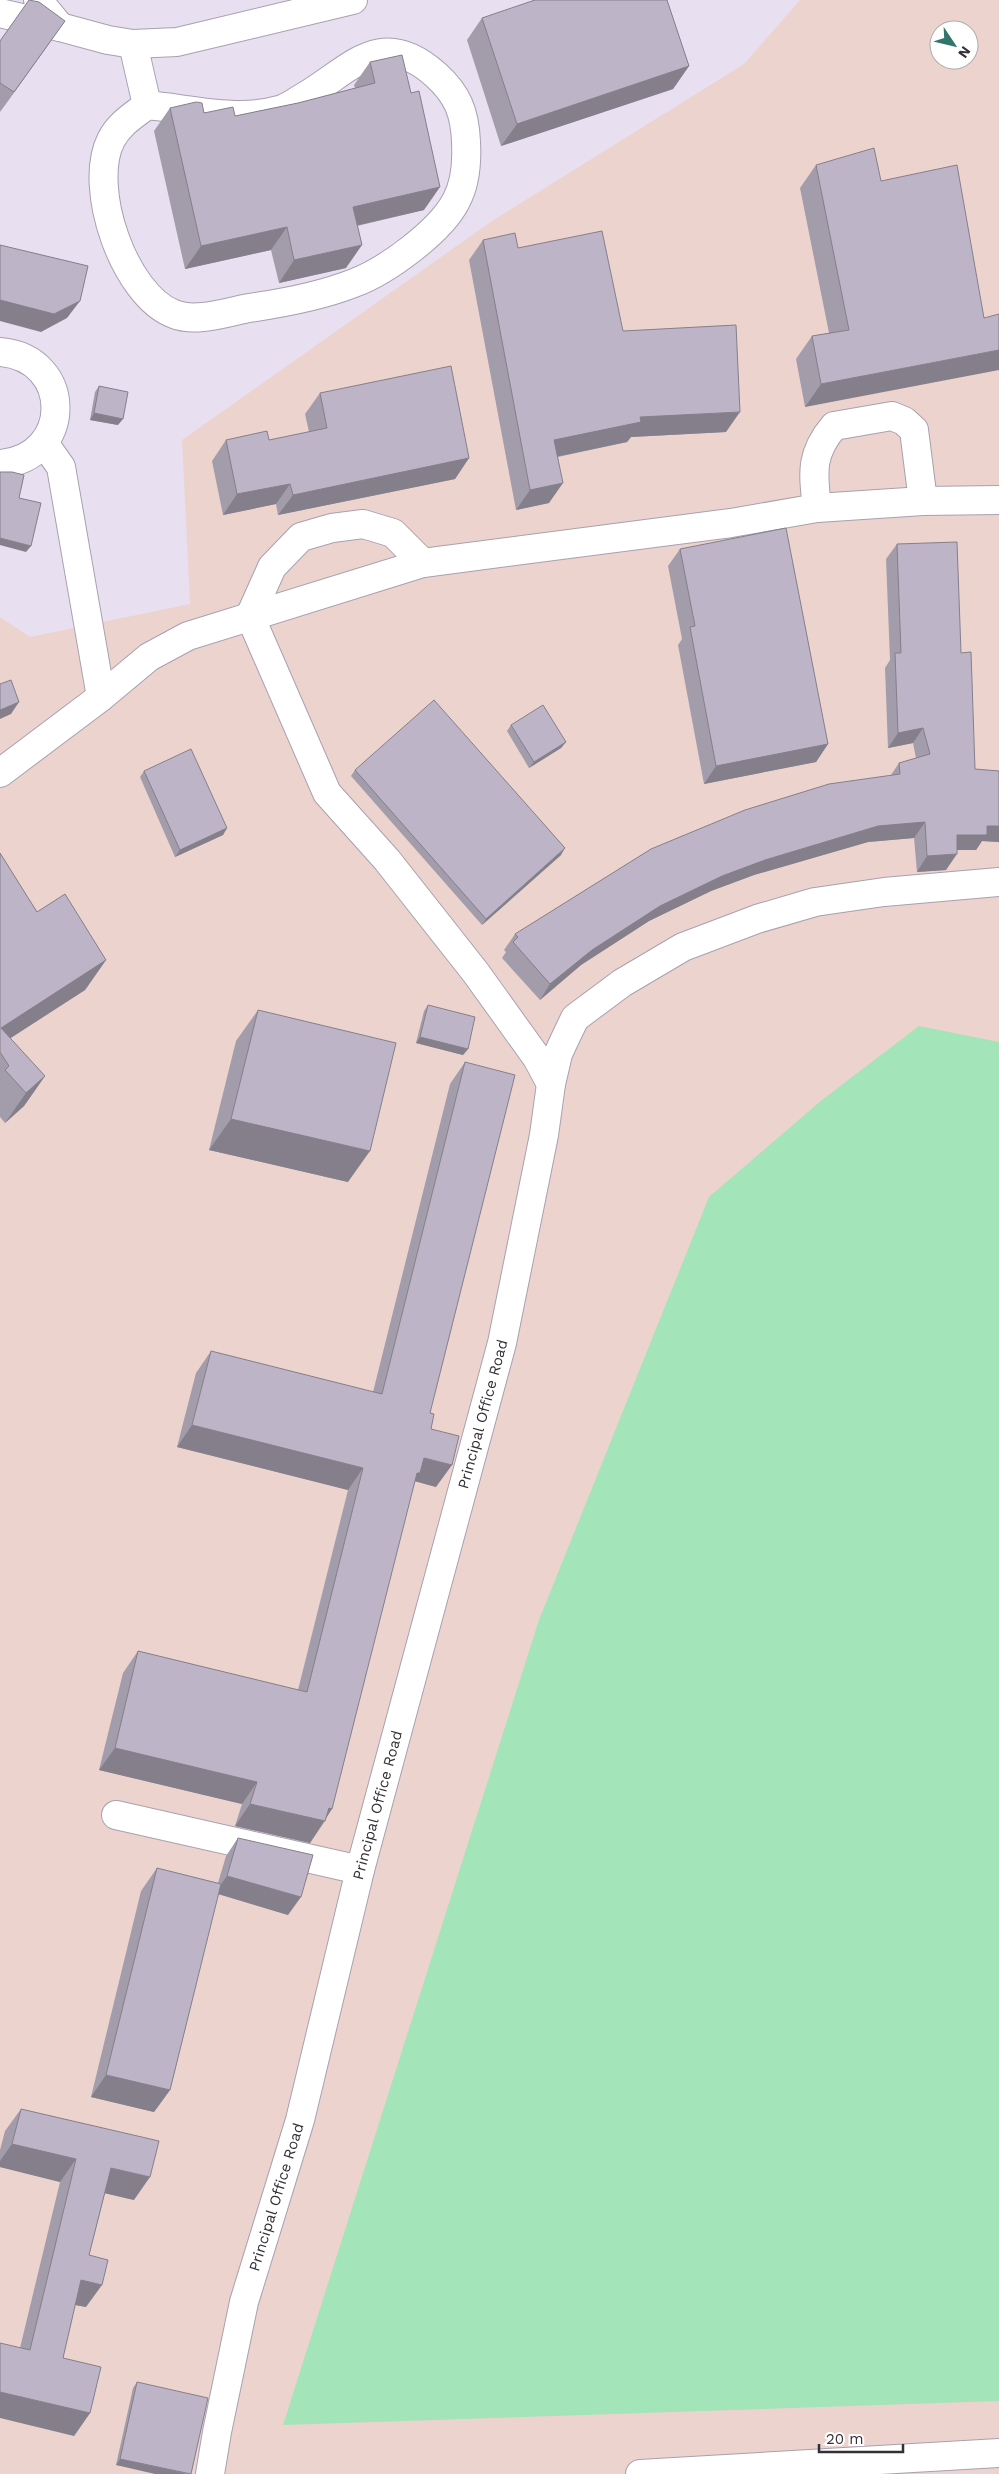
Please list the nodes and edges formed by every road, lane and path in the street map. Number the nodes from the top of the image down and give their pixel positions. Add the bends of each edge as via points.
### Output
1 (38, 0) edge
2 (258, 0) edge
3 (354, 0) edge
4 (0, 13) edge
5 (60, 27) junction
6 (232, 28) junction
7 (133, 44) junction
8 (147, 106) junction
9 (0, 352) edge
10 (44, 443) junction
11 (0, 464) edge
12 (999, 500) edge
13 (923, 501) junction
14 (816, 508) junction
15 (422, 563) junction
16 (250, 616) junction
17 (101, 698) junction
18 (0, 773) edge
19 (999, 882) edge
20 (552, 1084) junction
21 (116, 1815) dead end
22 (360, 1870) junction
23 (999, 2453) edge
24 (210, 2474) edge
25 (640, 2474) edge

1 - 5 street
2 - 6 street
3 - 6 street
4 - 5 street
5 - 7 street
6 - 7 street via 177,42
7 - 8 street
8 - 8 street via 121,124 105,156 102,176 112,229 135,282 153,303 175,315 200,317 283,303 355,283 401,257 433,231 456,201 467,166 466,124 453,90 424,65 400,53 382,52 349,64 318,89 281,110 249,115 181,116
9 - 10 street via 14,353 32,361 54,390 53,426
10 - 11 street via 30,455 13,463
10 - 17 street via 61,467
12 - 13 street
13 - 14 street
13 - 14 street via 914,430 892,416 834,426 824,438 816,454 813,472
14 - 15 street via 731,523
15 - 16 street
15 - 16 street via 393,533 364,524 332,528 301,537 272,567
16 - 17 street via 188,636 149,657
16 - 20 street via 327,793 387,860 476,973
17 - 18 street
19 - 20 street, Principal Office Road via 815,902 757,919 683,947 622,983 575,1018 558,1054
20 - 22 street, Principal Office Road via 502,1344
21 - 22 street
22 - 24 street, Principal Office Road via 300,2120 244,2302
23 - 25 street

